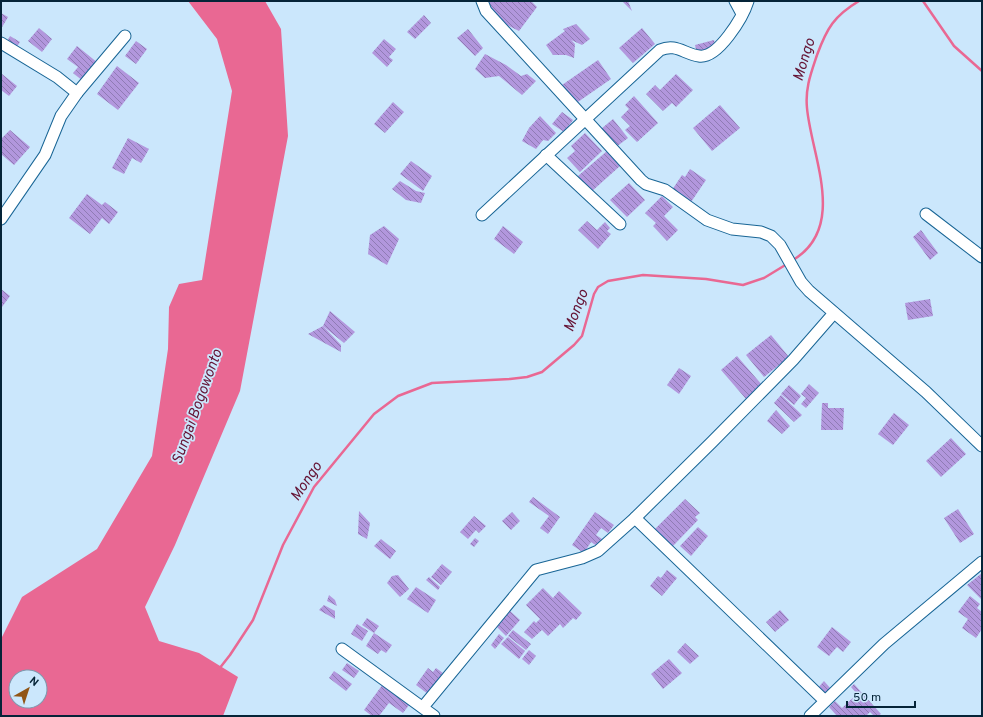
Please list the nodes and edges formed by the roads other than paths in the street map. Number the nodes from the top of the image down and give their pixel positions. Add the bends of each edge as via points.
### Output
1 (482, 1) edge
2 (735, 1) edge
3 (748, 1) edge
4 (742, 14) junction
5 (125, 36) dead end
6 (1, 43) edge
7 (77, 93) junction
8 (585, 118) junction
9 (546, 155) junction
10 (926, 214) dead end
11 (482, 215) dead end
12 (1, 219) edge
13 (620, 224) dead end
14 (982, 257) edge
15 (834, 313) junction
16 (982, 446) edge
17 (635, 518) junction
18 (982, 562) edge
19 (342, 649) dead end
20 (825, 701) junction
21 (423, 708) junction
22 (434, 716) edge
23 (810, 716) edge

1 - 8 street via 486,11
2 - 4 street
3 - 4 street
4 - 8 street via 720,46 705,56 673,46 660,50
5 - 7 street
6 - 7 street via 57,77
7 - 12 street via 61,116 45,155
8 - 9 street
8 - 15 street via 646,184 665,190 708,220 732,229 761,232 771,236 780,245 801,282
9 - 11 street
9 - 13 street
10 - 14 street
15 - 16 street via 916,383
15 - 17 street via 793,360
17 - 20 street
17 - 21 street via 595,553 536,570
18 - 20 street via 884,644
19 - 21 street
20 - 23 street
21 - 22 street

